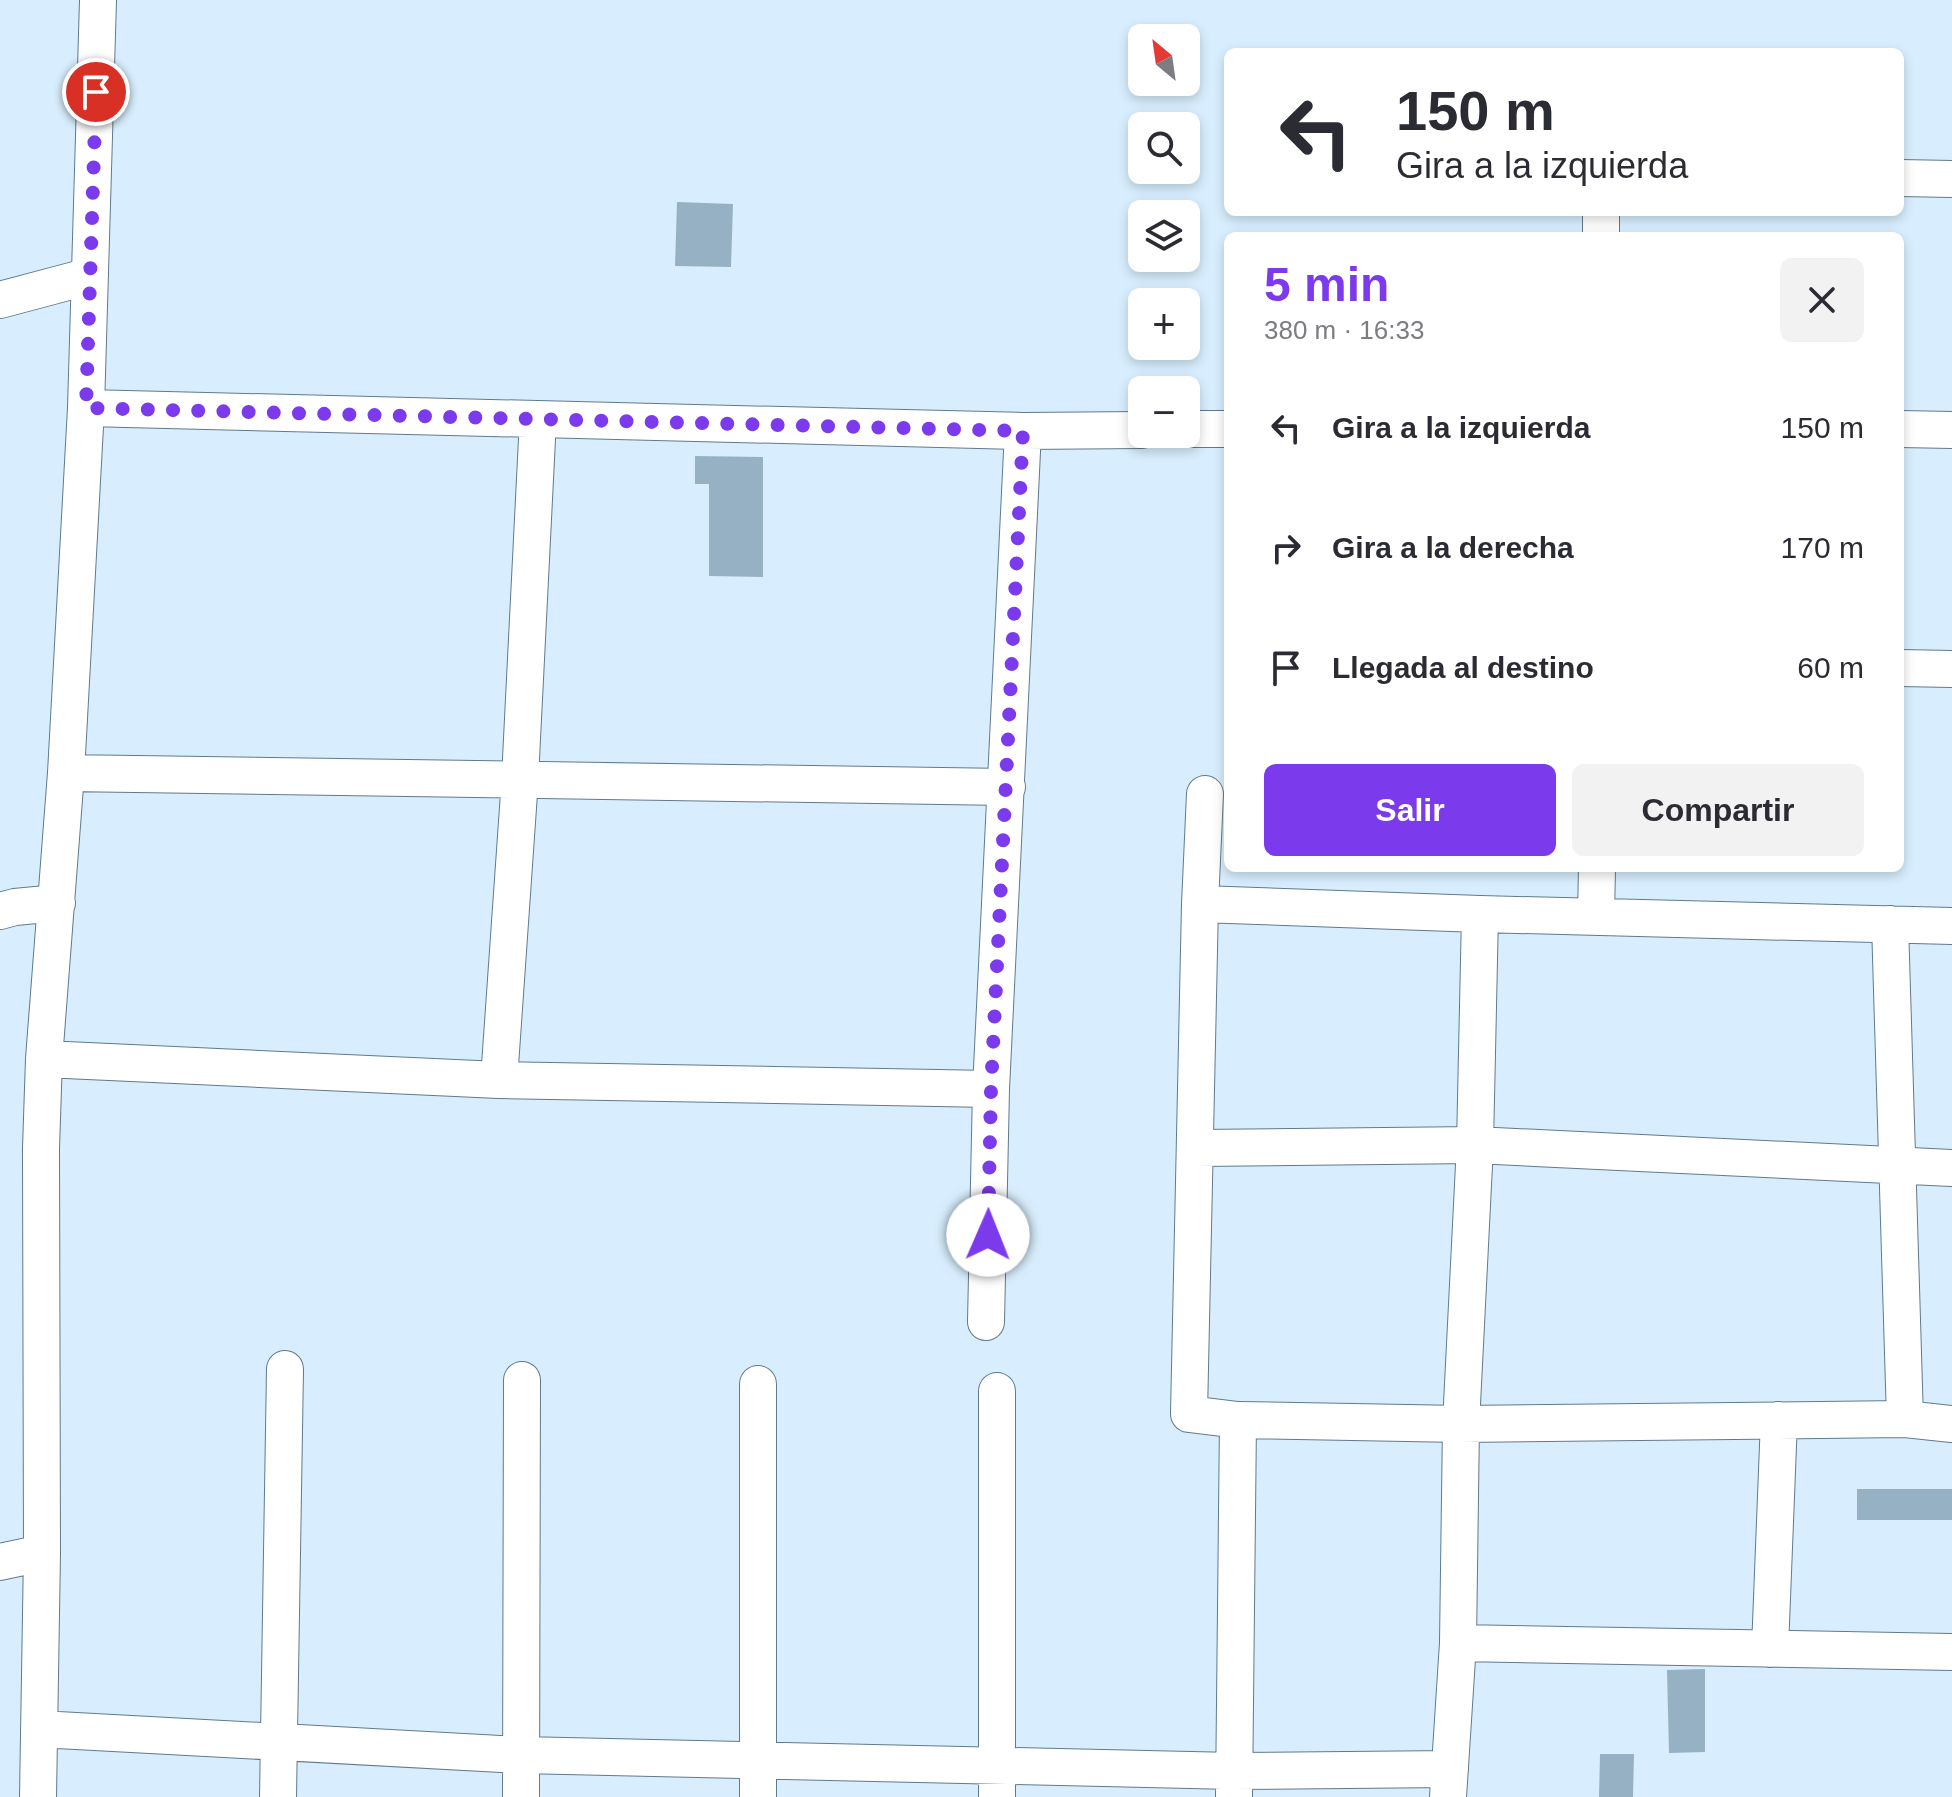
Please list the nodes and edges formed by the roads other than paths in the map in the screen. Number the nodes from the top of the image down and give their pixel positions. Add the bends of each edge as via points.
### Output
1 (98, 0) edge
2 (1904, 178) edge
3 (1952, 179) edge
4 (90, 276) junction
5 (0, 300) edge
6 (86, 408) junction
7 (538, 419) junction
8 (1200, 429) edge
9 (1224, 429) edge
10 (1904, 429) edge
11 (1128, 430) edge
12 (1952, 430) edge
13 (1023, 431) junction
14 (1904, 668) edge
15 (1952, 669) edge
16 (66, 773) junction
17 (520, 779) junction
18 (1007, 787) junction
19 (1205, 794) dead end
20 (1597, 872) edge
21 (57, 903) junction
22 (1200, 904) junction
23 (0, 911) edge
24 (1480, 914) junction
25 (1596, 915) junction
26 (1890, 924) junction
27 (1952, 926) edge
28 (44, 1059) junction
29 (499, 1080) junction
30 (991, 1089) junction
31 (1475, 1145) junction
32 (1197, 1148) junction
33 (1897, 1165) junction
34 (1952, 1168) edge
35 (986, 1322) dead end
36 (285, 1369) dead end
37 (522, 1380) dead end
38 (758, 1384) dead end
39 (997, 1391) dead end
40 (1905, 1419) junction
41 (1238, 1420) junction
42 (1779, 1420) junction
43 (1461, 1424) junction
44 (1952, 1424) edge
45 (42, 1553) junction
46 (0, 1562) edge
47 (1458, 1643) junction
48 (1770, 1649) junction
49 (1952, 1652) edge
50 (39, 1729) junction
51 (277, 1742) junction
52 (521, 1755) junction
53 (759, 1761) junction
54 (997, 1782) edge
55 (1449, 1783) edge
56 (1234, 1784) edge
57 (38, 1797) edge
58 (278, 1797) edge
59 (521, 1797) edge
60 (758, 1797) edge

1 - 4 street
2 - 3 street
4 - 5 street
4 - 6 street
6 - 7 street
6 - 16 street
7 - 13 street
7 - 17 street
8 - 9 street
10 - 12 street
11 - 13 street
13 - 18 street
14 - 15 street
16 - 17 street
16 - 21 street
17 - 18 street
17 - 29 street
18 - 30 street
19 - 22 street
20 - 25 street
21 - 23 street
21 - 28 street
22 - 24 street
22 - 32 street
24 - 25 street
24 - 31 street
25 - 26 street
26 - 27 street
26 - 33 street
28 - 29 street
28 - 45 street
29 - 30 street
30 - 35 street
31 - 32 street
31 - 33 street
31 - 43 street
32 - 41 street via 1189,1414
33 - 34 street
33 - 40 street
36 - 51 street
37 - 52 street
38 - 53 street
39 - 54 street
40 - 42 street
40 - 44 street
41 - 43 street
41 - 56 street
42 - 43 street
42 - 48 street
43 - 47 street
45 - 46 street
45 - 50 street
47 - 48 street
47 - 55 street
48 - 49 street
50 - 51 street
50 - 57 street
51 - 52 street
51 - 58 street
52 - 53 street
52 - 59 street
53 - 54 street
53 - 60 street
54 - 56 street
55 - 56 street

